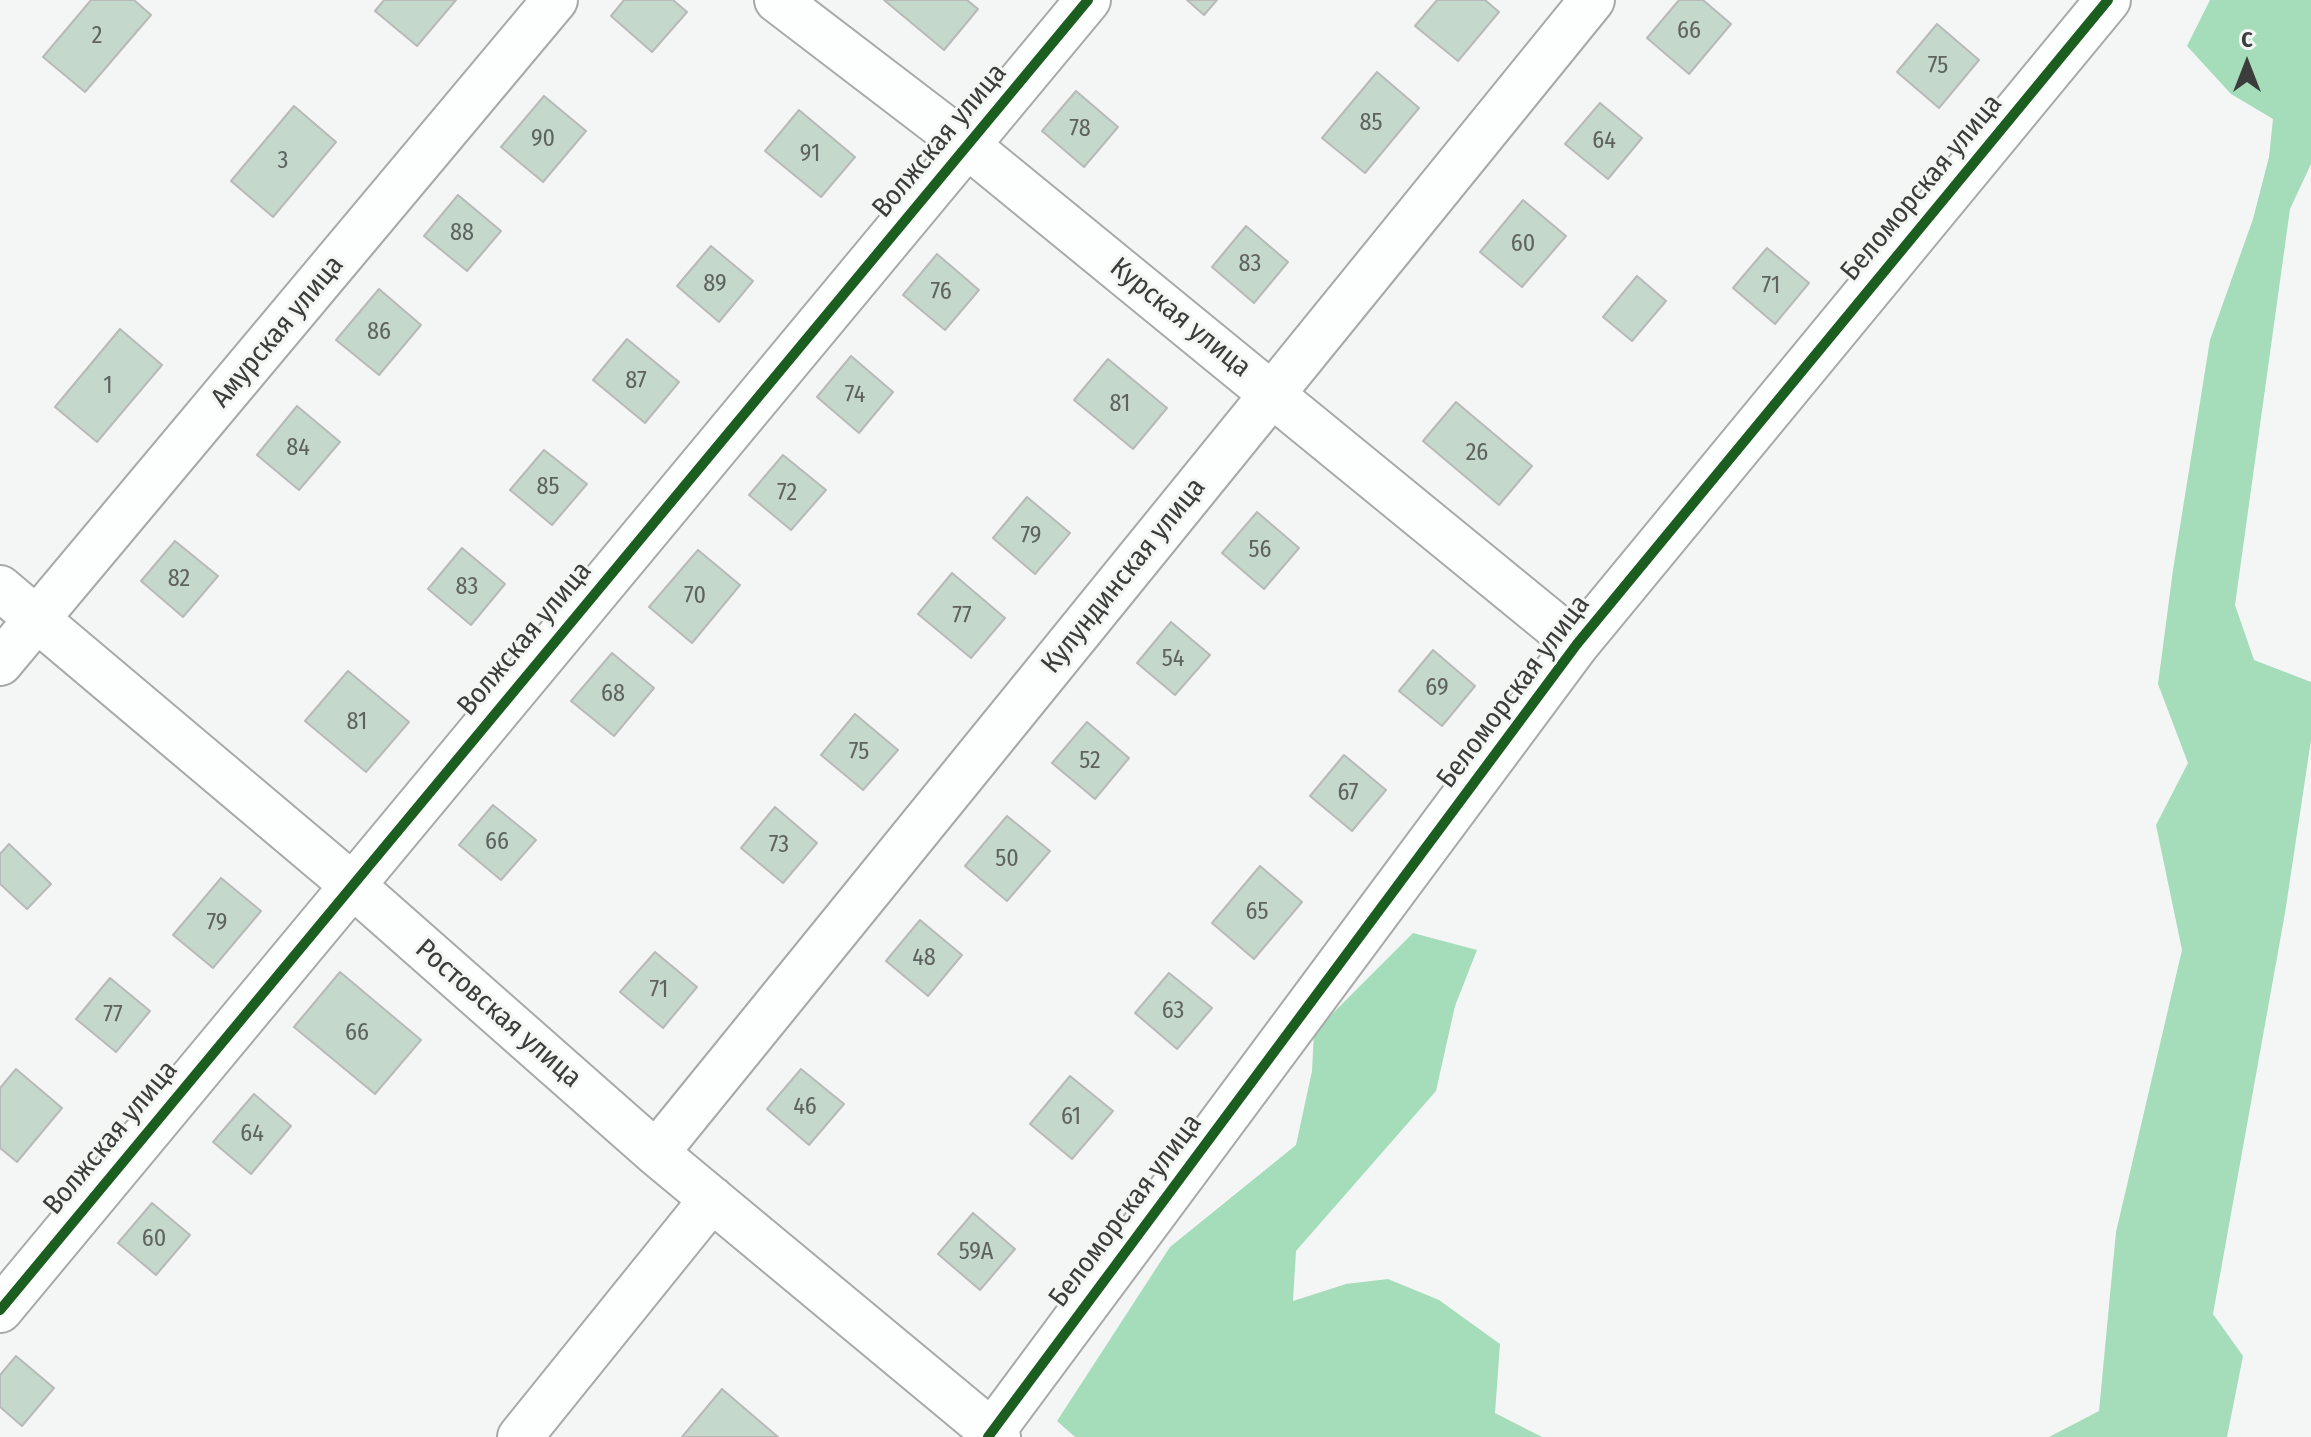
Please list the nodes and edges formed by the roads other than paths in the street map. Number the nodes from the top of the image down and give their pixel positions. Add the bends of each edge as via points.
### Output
1 (555, 0) edge
2 (777, 0) edge
3 (1088, 0) edge
4 (1592, 0) edge
5 (2108, 0) edge
6 (968, 146) junction
7 (1272, 393) junction
8 (0, 588) edge
9 (37, 620) junction
10 (1577, 644) junction
11 (0, 663) edge
12 (351, 884) junction
13 (656, 1153) junction
14 (712, 1199) junction
15 (0, 1310) edge
16 (993, 1435) edge
17 (520, 1437) edge

1 - 9 street, Амурская улица
2 - 6 street, Курская улица
3 - 6 street, Волжская улица
4 - 7 street, Кулундинская улица
5 - 10 street, Беломорская улица
6 - 7 street, Курская улица
6 - 12 street, Волжская улица
7 - 10 street, Курская улица
7 - 13 street, Кулундинская улица
8 - 9 street, Ростовская улица
9 - 11 street, Амурская улица
9 - 12 street, Ростовская улица
10 - 16 street, Беломорская улица
12 - 13 street, Ростовская улица
12 - 15 street, Волжская улица
13 - 14 street, Ростовская улица
14 - 16 street, Ростовская улица
14 - 17 street

